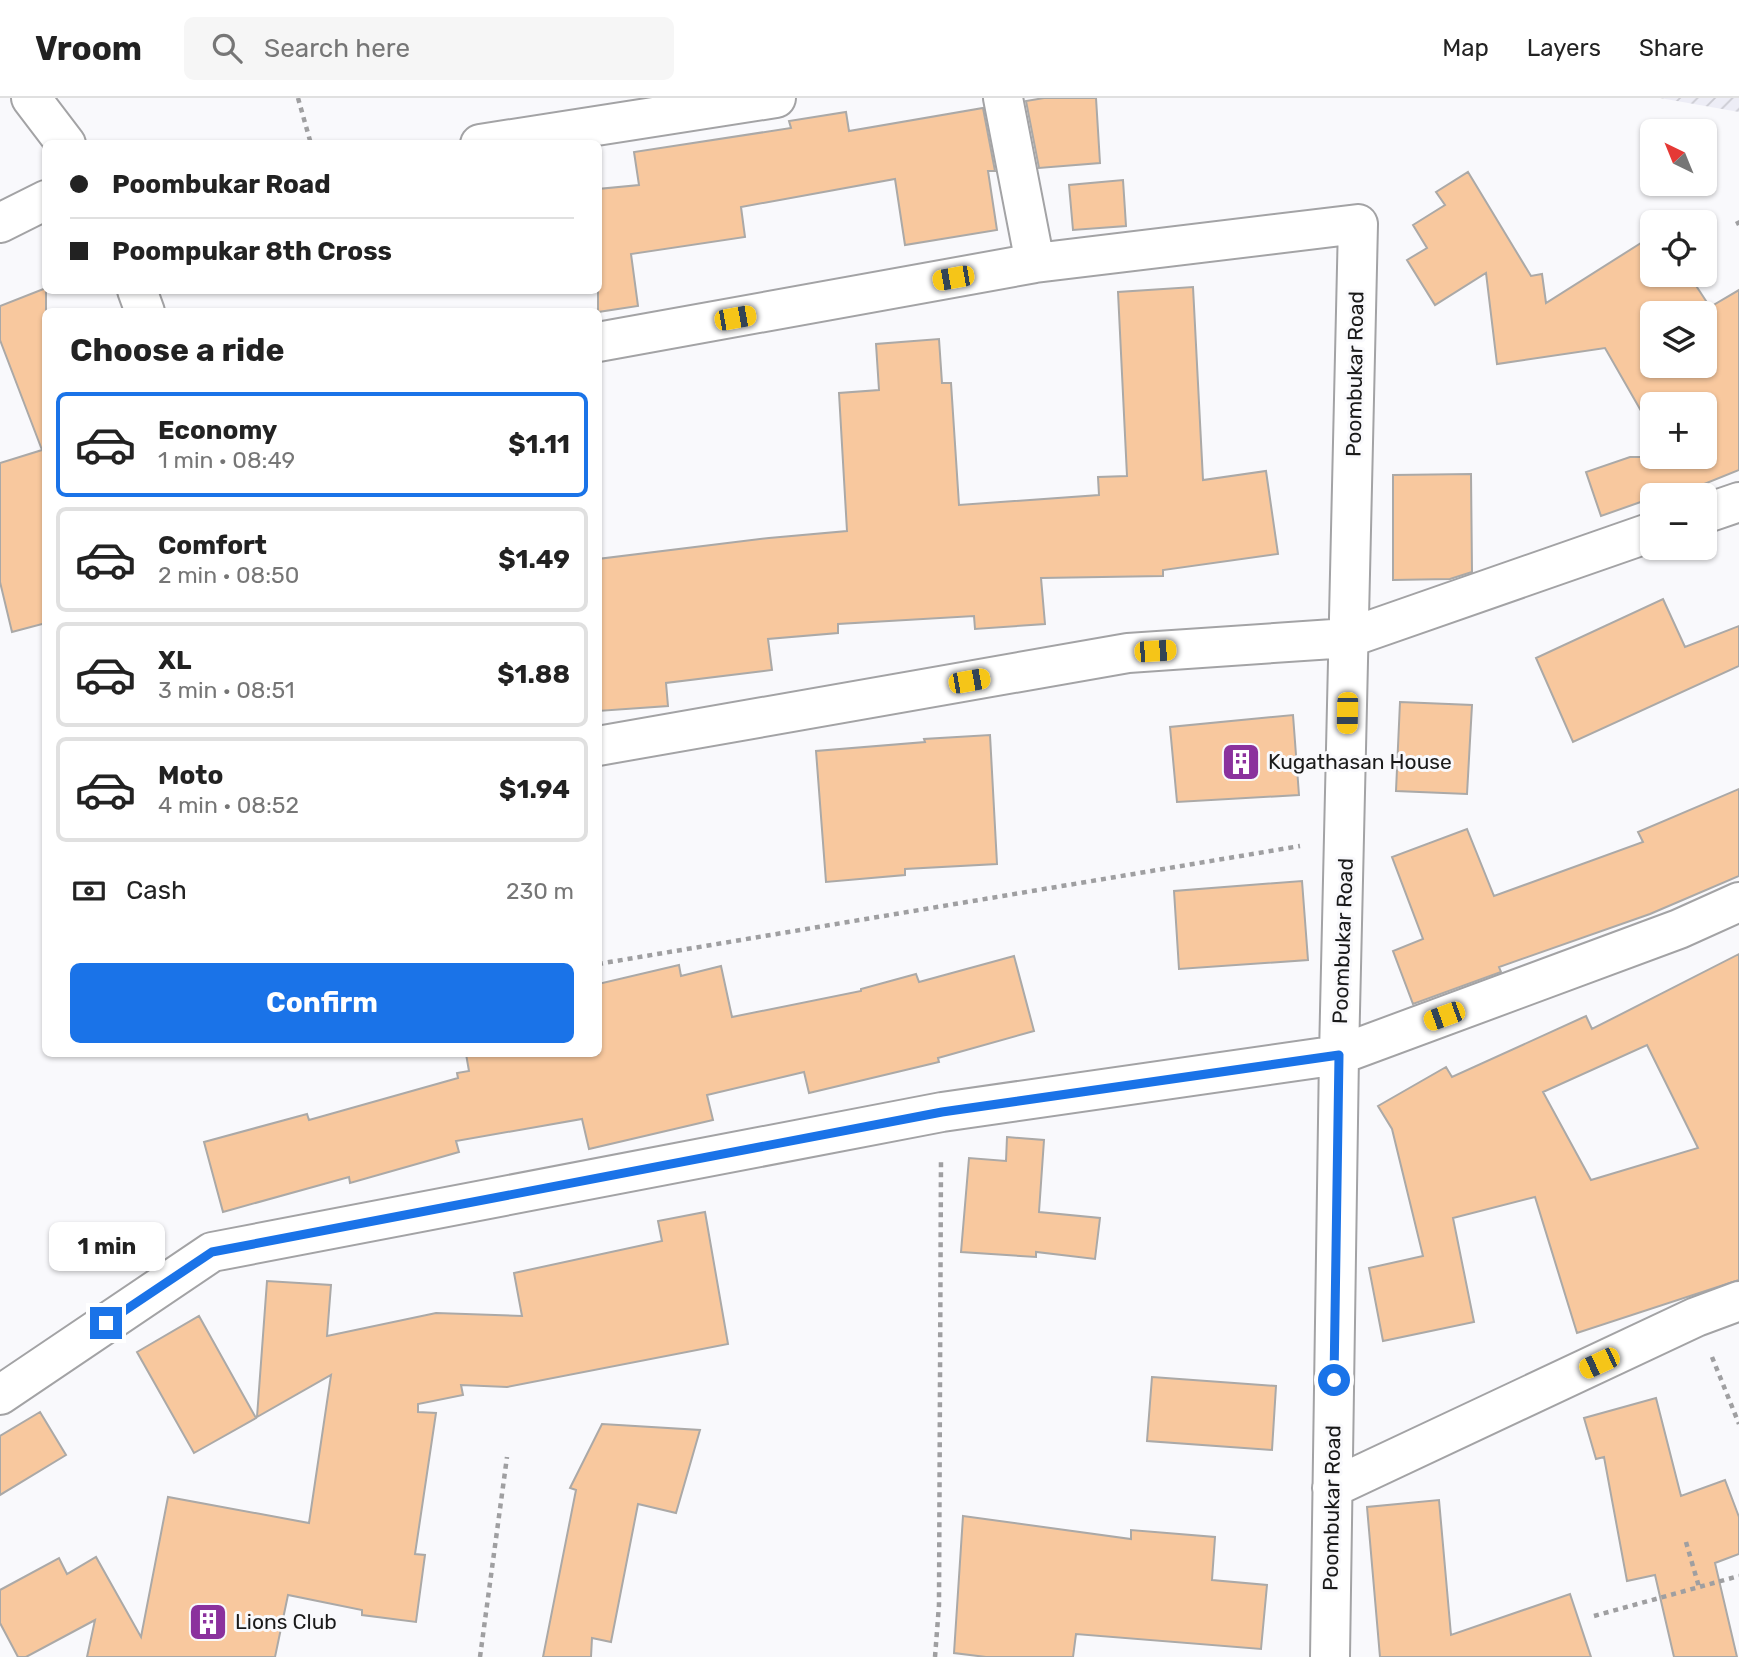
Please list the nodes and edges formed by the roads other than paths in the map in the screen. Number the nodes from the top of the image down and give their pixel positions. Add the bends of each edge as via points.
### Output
1 (31, 98) edge
2 (776, 98) edge
3 (1003, 98) edge
4 (63, 140) edge
5 (506, 140) edge
6 (42, 202) edge
7 (0, 223) edge
8 (1035, 263) junction
9 (602, 341) edge
10 (1739, 502) edge
11 (1717, 510) edge
12 (1640, 536) edge
13 (1348, 638) junction
14 (602, 745) edge
15 (1739, 902) edge
16 (1339, 1055) junction
17 (1739, 1301) edge
18 (0, 1395) edge
19 (1332, 1488) junction
20 (1330, 1657) edge

1 - 4 street
2 - 5 street
3 - 8 street
6 - 7 street
8 - 9 street
8 - 13 street, Poombukar Road via 1359,224
10 - 11 street
12 - 13 street
13 - 14 street via 1128,653
13 - 16 street, Poombukar Road
15 - 16 street via 1679,929
16 - 18 street via 942,1112 212,1252
16 - 19 street, Poombukar Road
17 - 19 street
19 - 20 street, Poombukar Road

